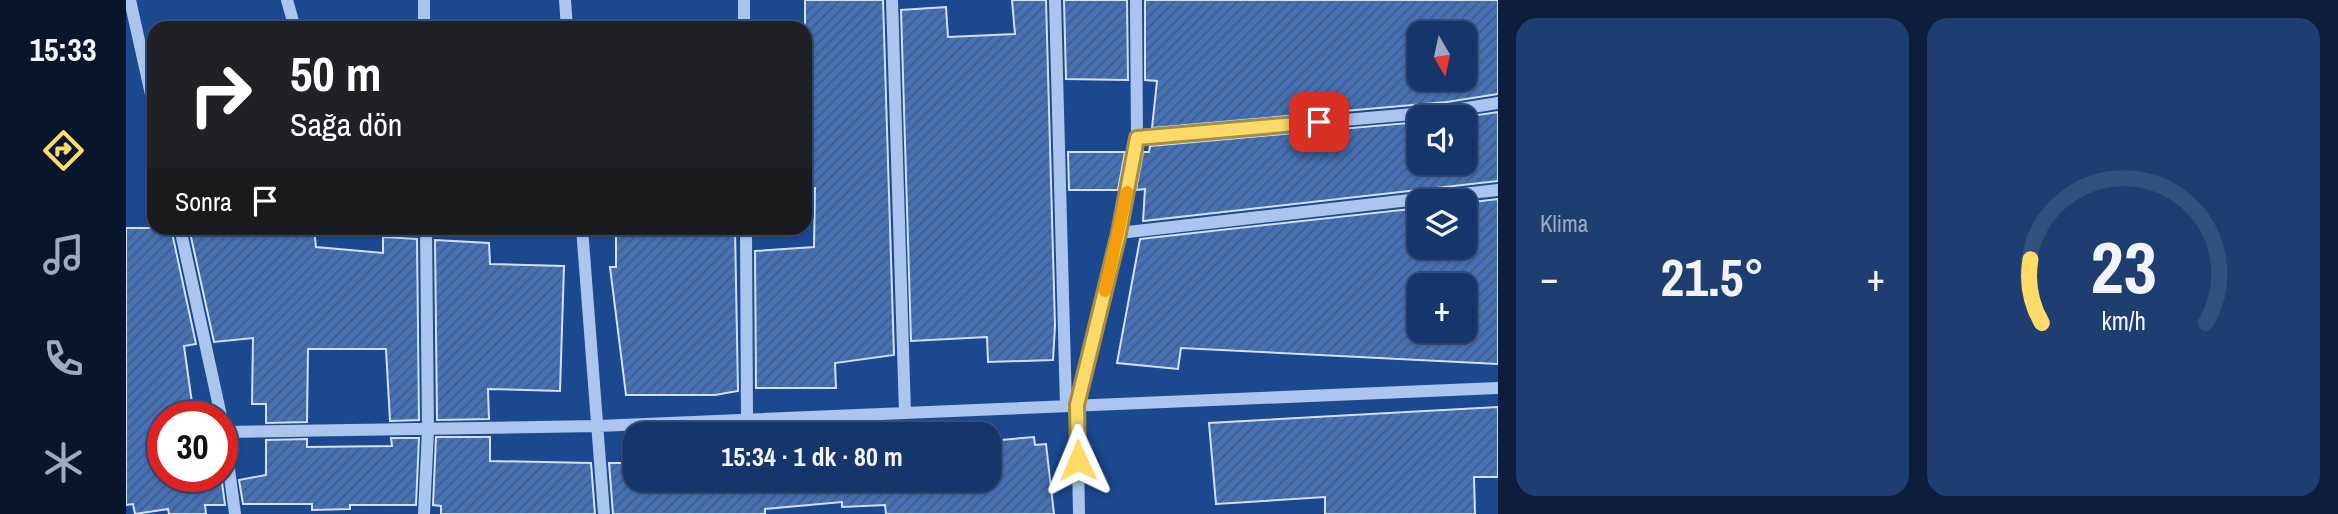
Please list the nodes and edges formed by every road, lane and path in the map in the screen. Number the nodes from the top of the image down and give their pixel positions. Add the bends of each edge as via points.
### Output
1 (130, 0) edge
2 (287, 0) edge
3 (424, 0) edge
4 (565, 0) edge
5 (744, 0) edge
6 (892, 0) edge
7 (1055, 0) edge
8 (1136, 0) edge
9 (293, 21) edge
10 (424, 21) edge
11 (566, 21) edge
12 (744, 21) edge
13 (147, 76) edge
14 (1498, 103) edge
15 (1137, 138) junction
16 (1498, 190) edge
17 (1119, 233) junction
18 (182, 235) edge
19 (426, 235) edge
20 (583, 235) edge
21 (746, 235) edge
22 (1498, 388) edge
23 (218, 401) edge
24 (1072, 405) junction
25 (905, 413) junction
26 (747, 420) junction
27 (238, 424) edge
28 (598, 426) junction
29 (428, 430) junction
30 (232, 492) edge
31 (235, 514) edge
32 (424, 514) edge
33 (604, 514) edge
34 (1079, 514) edge

1 - 13 street
2 - 9 street
3 - 10 street
4 - 11 street
5 - 12 street
6 - 25 street
7 - 24 street
8 - 15 street
14 - 15 street
15 - 17 street
16 - 17 street
17 - 24 street
18 - 23 street
19 - 29 street
20 - 28 street
21 - 26 street
22 - 24 street
24 - 25 street
24 - 34 street
25 - 26 street
26 - 28 street
27 - 29 street
28 - 29 street
28 - 33 street
29 - 32 street
30 - 31 street

